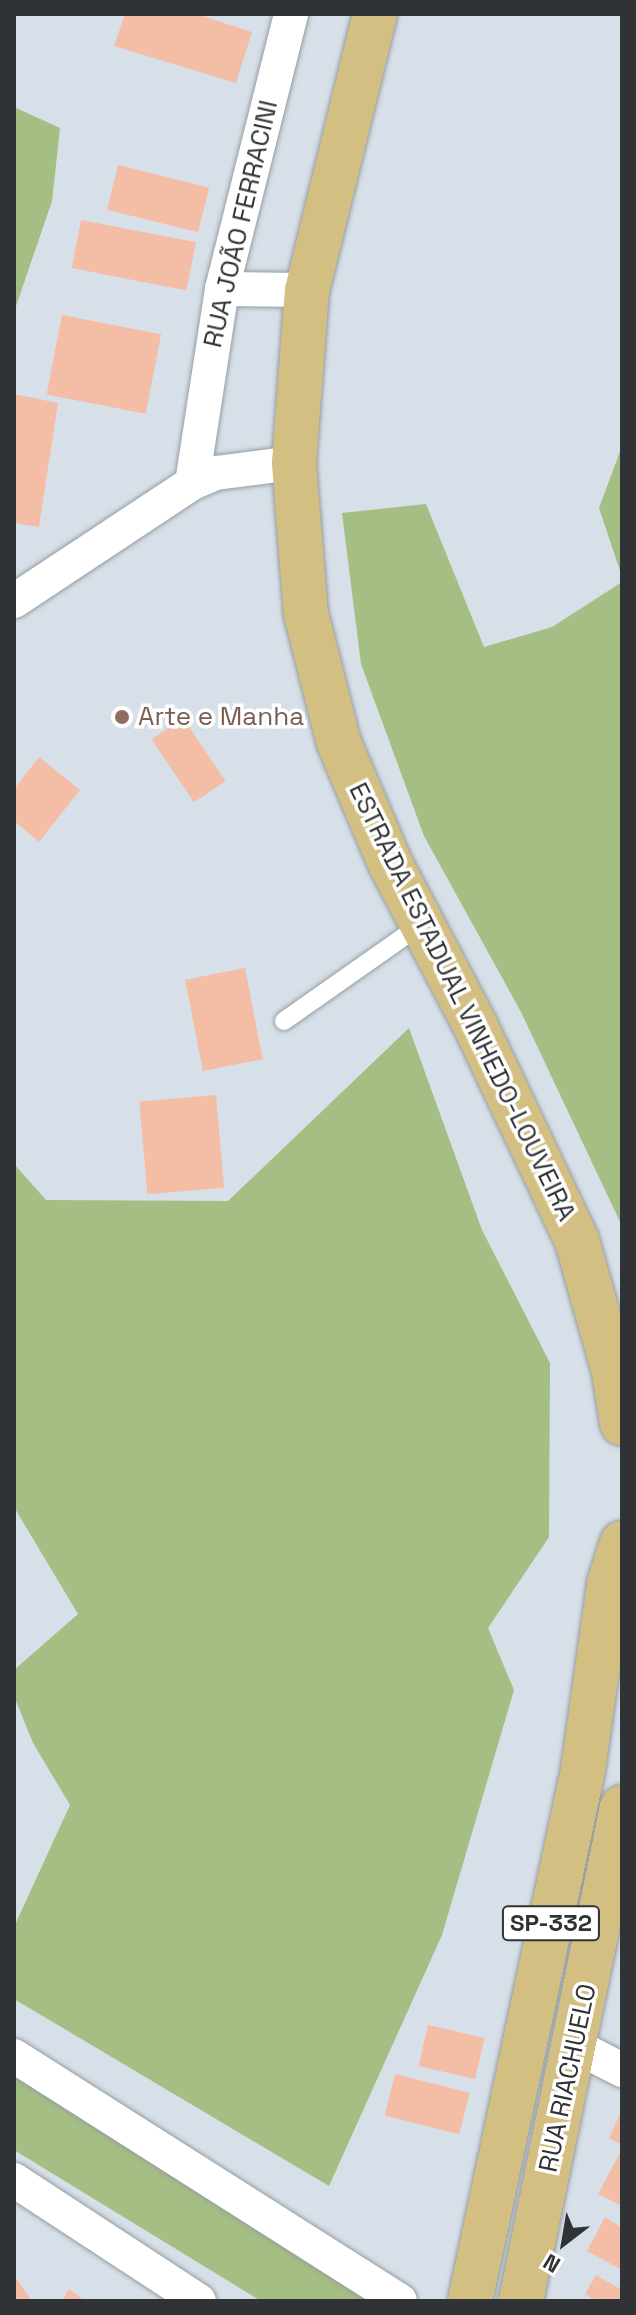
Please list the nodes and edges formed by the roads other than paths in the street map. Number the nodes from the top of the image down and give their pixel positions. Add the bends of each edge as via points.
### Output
1 (291, 14) edge
2 (375, 14) edge
3 (222, 289) junction
4 (307, 290) junction
5 (294, 463) junction
6 (192, 483) junction
7 (14, 601) edge
8 (422, 924) junction
9 (284, 1021) dead end
10 (622, 1423) edge
11 (622, 1543) edge
12 (622, 1807) edge
13 (577, 2047) junction
14 (14, 2056) edge
15 (622, 2070) edge
16 (14, 2180) edge
17 (199, 2301) edge
18 (400, 2301) edge
19 (470, 2301) edge
20 (521, 2301) edge

1 - 3 street, RUA JOÃO FERRACINI
2 - 4 main road, ESTRADA ESTADUAL VINHEDO-LOUVEIRA
3 - 4 street
3 - 6 street, RUA JOÃO FERRACINI
4 - 5 main road, ESTRADA ESTADUAL VINHEDO-LOUVEIRA
5 - 6 street via 216,473
5 - 8 main road, ESTRADA ESTADUAL VINHEDO-LOUVEIRA via 306,614 339,743
6 - 7 street
8 - 9 lane
8 - 10 main road, ESTRADA ESTADUAL VINHEDO-LOUVEIRA via 577,1241 614,1372
11 - 19 main road, SP-332 via 609,1584 583,1770
12 - 13 main road, RUA RIACHUELO / SP-332
13 - 15 street
13 - 20 main road, RUA RIACHUELO / SP-332
14 - 18 street
16 - 17 street

